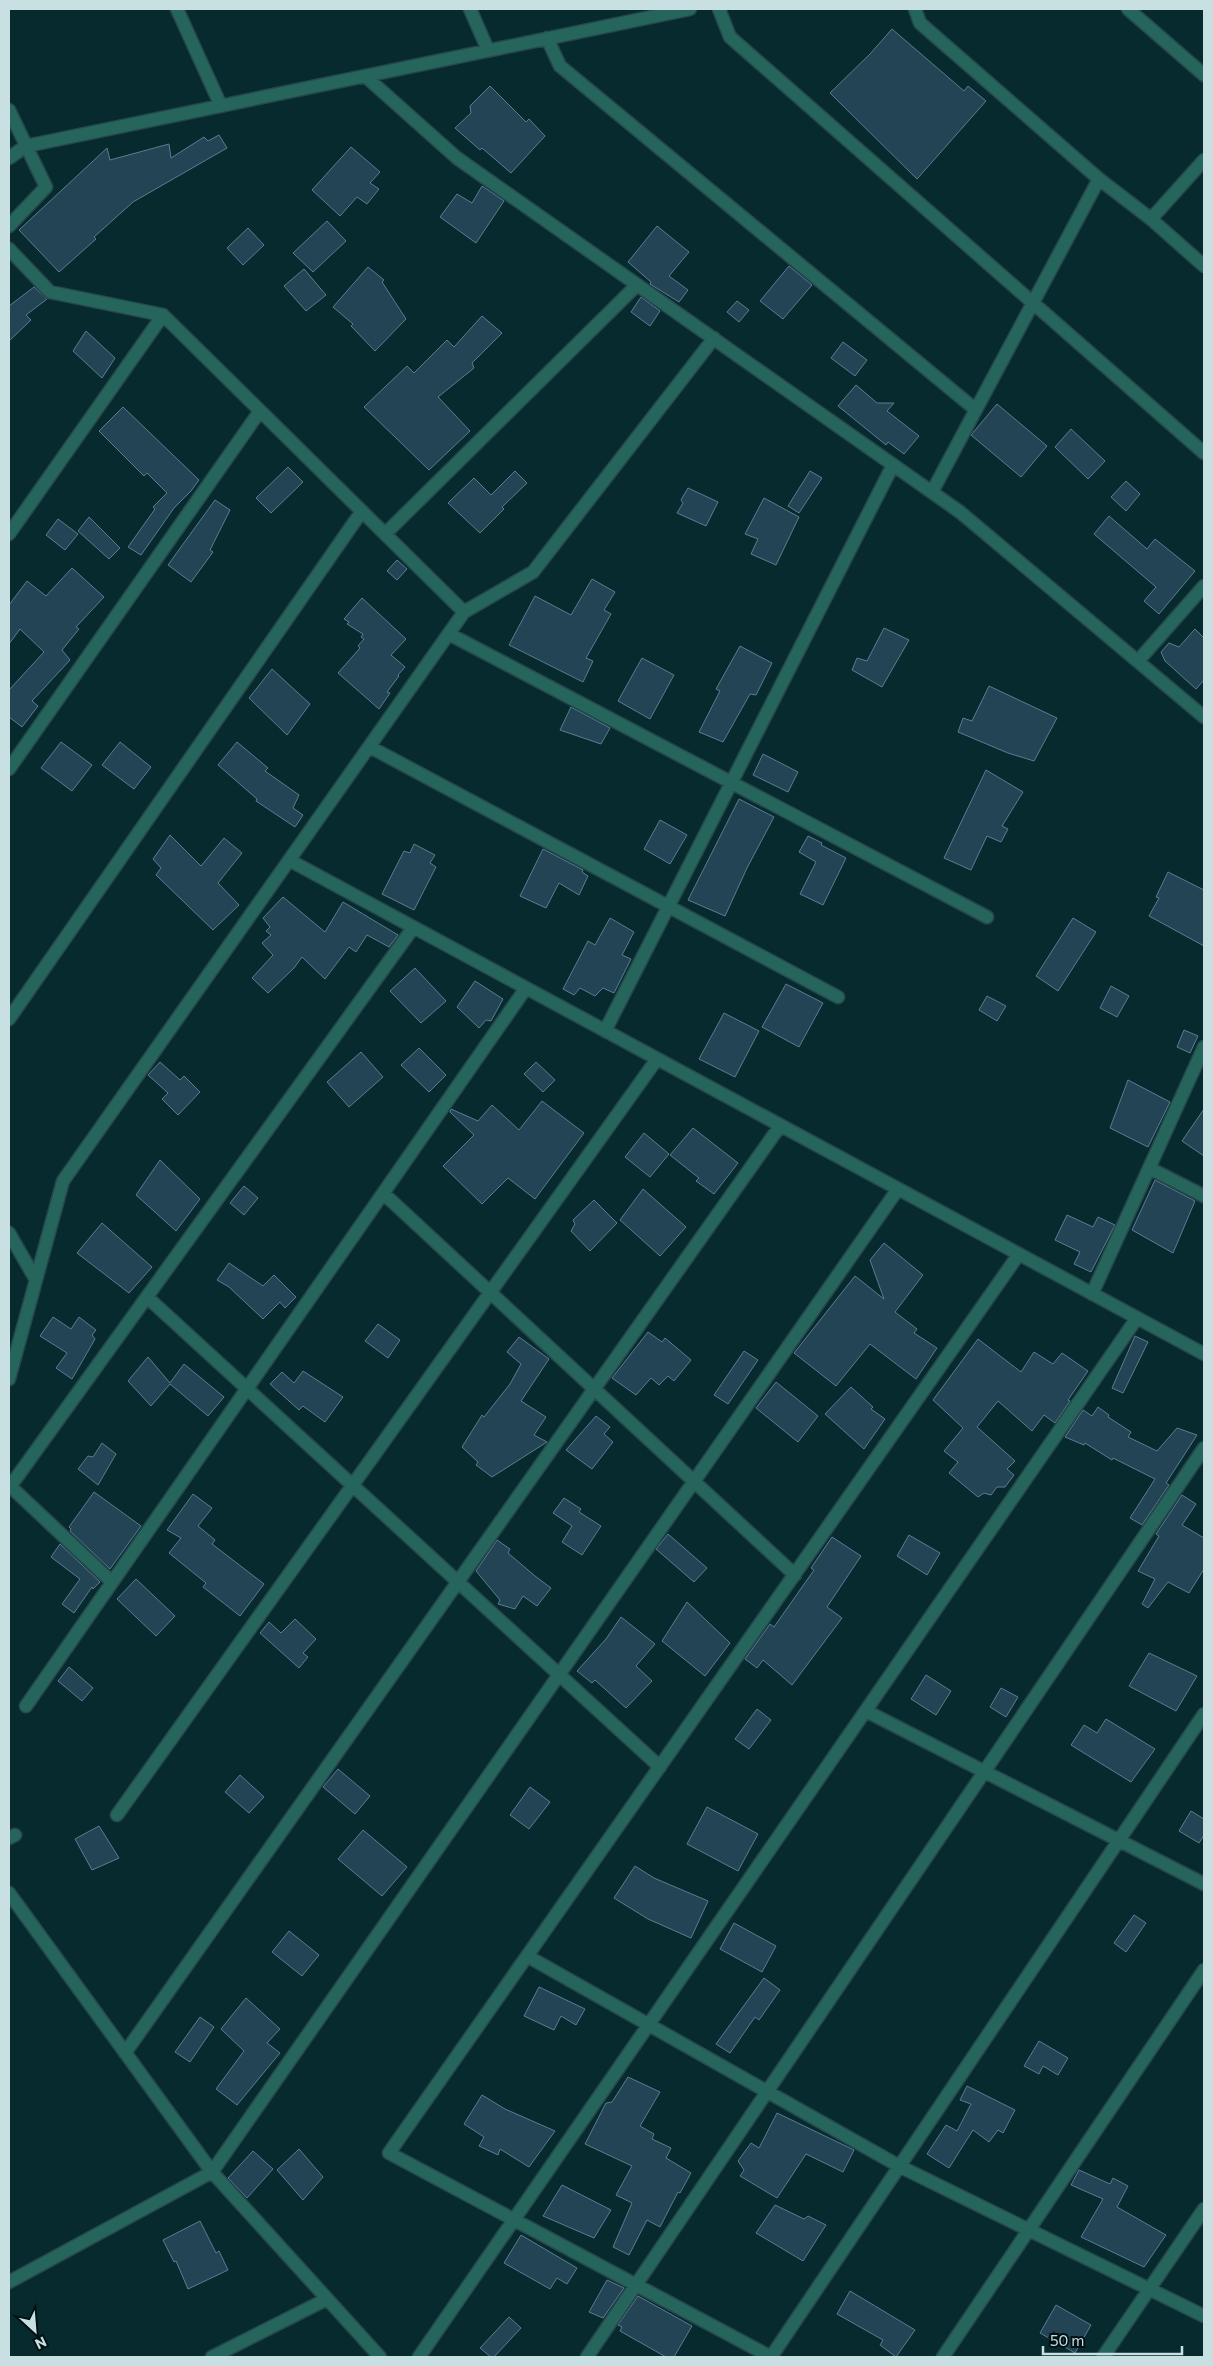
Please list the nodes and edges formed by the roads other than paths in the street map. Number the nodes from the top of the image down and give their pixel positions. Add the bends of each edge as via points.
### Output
1 (177, 9) edge
2 (470, 9) edge
3 (690, 9) edge
4 (719, 9) edge
5 (915, 9) edge
6 (1128, 9) edge
7 (546, 38) junction
8 (488, 50) junction
9 (1204, 75) edge
10 (365, 76) junction
11 (221, 106) junction
12 (9, 110) edge
13 (26, 146) junction
14 (9, 158) edge
15 (1204, 160) edge
16 (1099, 179) junction
17 (1151, 220) junction
18 (9, 226) edge
19 (9, 249) edge
20 (1204, 266) edge
21 (637, 285) junction
22 (1032, 302) junction
23 (163, 314) junction
24 (714, 338) junction
25 (976, 410) junction
26 (260, 411) junction
27 (1204, 453) edge
28 (893, 465) junction
29 (932, 492) junction
30 (362, 511) junction
31 (9, 534) edge
32 (386, 534) junction
33 (1204, 586) edge
34 (464, 612) junction
35 (449, 634) junction
36 (1138, 661) junction
37 (1204, 717) edge
38 (370, 746) junction
39 (9, 769) edge
40 (732, 783) junction
41 (289, 860) junction
42 (669, 906) junction
43 (987, 917) dead end
44 (413, 928) junction
45 (526, 988) junction
46 (838, 997) dead end
47 (9, 1019) edge
48 (606, 1031) junction
49 (1204, 1049) edge
50 (657, 1059) junction
51 (780, 1126) junction
52 (1149, 1168) junction
53 (898, 1189) junction
54 (383, 1192) junction
55 (1204, 1196) edge
56 (9, 1233) edge
57 (1019, 1254) junction
58 (36, 1280) junction
59 (491, 1292) junction
60 (1092, 1294) junction
61 (146, 1297) junction
62 (1137, 1318) junction
63 (1204, 1354) edge
64 (9, 1379) edge
65 (594, 1388) junction
66 (246, 1389) junction
67 (1204, 1448) edge
68 (695, 1481) junction
69 (352, 1486) junction
70 (9, 1487) edge
71 (795, 1575) junction
72 (112, 1582) junction
73 (457, 1582) junction
74 (559, 1675) junction
75 (26, 1706) dead end
76 (866, 1711) junction
77 (1204, 1714) edge
78 (660, 1767) junction
79 (985, 1772) junction
80 (117, 1815) dead end
81 (1119, 1840) junction
82 (1204, 1884) edge
83 (9, 1893) edge
84 (527, 1956) junction
85 (1204, 1970) edge
86 (649, 2025) junction
87 (126, 2053) junction
88 (767, 2092) junction
89 (900, 2166) junction
90 (212, 2172) junction
91 (1204, 2209) edge
92 (514, 2220) junction
93 (1029, 2230) junction
94 (9, 2282) edge
95 (636, 2285) junction
96 (1150, 2289) junction
97 (327, 2298) junction
98 (1204, 2316) edge
99 (212, 2357) edge
100 (380, 2357) edge
101 (419, 2357) edge
102 (587, 2357) edge
103 (771, 2357) edge
104 (943, 2357) edge
105 (1104, 2357) edge

1 - 11 street
2 - 8 street
3 - 7 street
4 - 22 street via 730,37
5 - 16 street via 920,23
6 - 9 street
7 - 8 street
7 - 25 street via 560,66
8 - 10 street
10 - 11 street
10 - 21 street via 457,158
11 - 13 street
12 - 13 street
13 - 14 street
13 - 18 street via 46,187
15 - 17 street
16 - 17 street
16 - 22 street
17 - 20 street
19 - 23 street via 50,292
21 - 24 street
21 - 32 street
22 - 25 street
22 - 27 street
23 - 26 street
23 - 31 street
24 - 28 street
24 - 34 street via 533,572
25 - 29 street
26 - 30 street
26 - 39 street
28 - 29 street
28 - 40 street
29 - 36 street
30 - 32 street
30 - 47 street
32 - 34 street
33 - 36 street
34 - 35 street
35 - 38 street
35 - 40 street
36 - 37 street
38 - 41 street
38 - 42 street
40 - 42 street
40 - 43 street
41 - 44 street
41 - 58 street via 63,1181
42 - 46 street
42 - 48 street
44 - 45 street
44 - 61 street
45 - 48 street
45 - 54 street
48 - 50 street
49 - 52 street
50 - 51 street
50 - 59 street
51 - 53 street
51 - 65 street
52 - 55 street
52 - 60 street
53 - 57 street
53 - 68 street
54 - 59 street
54 - 66 street
56 - 58 street
57 - 60 street
57 - 71 street
58 - 64 street
59 - 65 street
59 - 69 street
60 - 62 street
61 - 66 street
61 - 70 street
62 - 63 street
62 - 76 street
65 - 68 street
65 - 73 street
66 - 69 street
66 - 72 street
67 - 79 street
68 - 71 street
68 - 74 street
69 - 73 street
69 - 80 street
70 - 72 street
71 - 78 street
72 - 75 street
73 - 74 street
73 - 87 street
74 - 78 street
74 - 90 street
76 - 79 street
76 - 86 street
77 - 81 street
78 - 84 street
79 - 81 street
79 - 88 street
81 - 82 street
81 - 89 street
83 - 87 street
84 - 86 street
84 - 92 street via 389,2153
85 - 93 street
86 - 88 street
86 - 92 street
87 - 90 street
88 - 89 street
88 - 95 street
89 - 93 street
89 - 103 street
90 - 94 street
90 - 97 street
91 - 96 street
92 - 95 street
92 - 101 street
93 - 96 street
93 - 104 street
95 - 102 street
95 - 103 street
96 - 98 street
96 - 105 street
97 - 99 street
97 - 100 street

